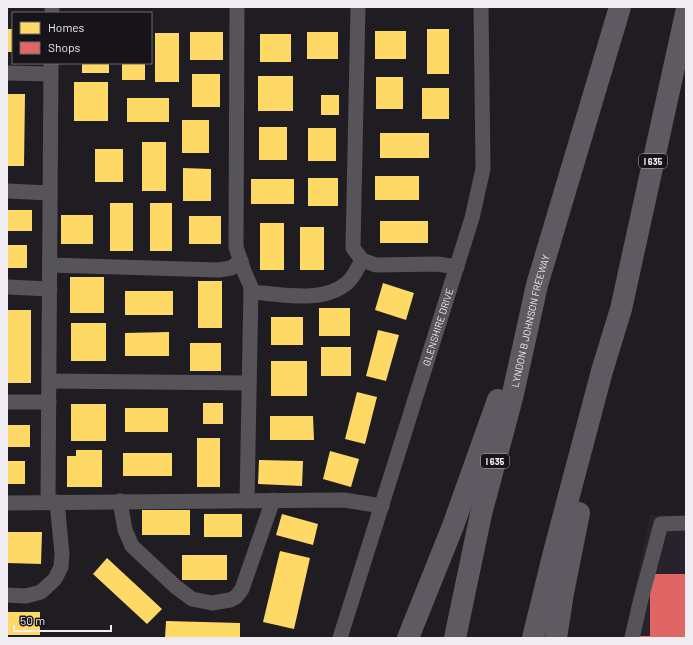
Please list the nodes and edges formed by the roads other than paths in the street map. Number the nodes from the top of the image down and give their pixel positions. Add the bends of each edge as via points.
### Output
1 (237, 7) edge
2 (358, 7) edge
3 (481, 7) edge
4 (620, 7) edge
5 (686, 13) edge
6 (51, 69) edge
7 (7, 73) edge
8 (7, 191) edge
9 (50, 193) junction
10 (362, 260) junction
11 (241, 261) junction
12 (50, 265) junction
13 (456, 267) junction
14 (537, 285) junction
15 (7, 287) edge
16 (50, 288) junction
17 (251, 292) junction
18 (621, 309) junction
19 (49, 382) junction
20 (250, 383) junction
21 (7, 402) edge
22 (49, 402) junction
23 (273, 500) junction
24 (247, 501) junction
25 (52, 502) junction
26 (120, 502) junction
27 (7, 503) edge
28 (382, 506) junction
29 (686, 524) edge
30 (7, 595) edge
31 (340, 638) edge
32 (408, 638) edge
33 (455, 638) edge
34 (534, 638) edge
35 (556, 638) edge
36 (632, 638) edge

1 - 11 street via 236,247
2 - 10 street via 353,248
3 - 13 street, GLENSHIRE DRIVE via 483,169 472,218
4 - 14 highway, LYNDON B JOHNSON FREEWAY / I 635
5 - 18 highway, I 635
6 - 7 street
6 - 9 street
8 - 9 street
9 - 12 street
10 - 13 street via 376,265 437,264
10 - 17 street via 348,282 335,291 321,295 299,296
11 - 12 street via 231,268 219,270
11 - 17 street
12 - 16 street
13 - 28 street, GLENSHIRE DRIVE
14 - 32 highway via 453,526
14 - 33 highway, LYNDON B JOHNSON FREEWAY / I 635 via 512,398 481,514
15 - 16 street
16 - 19 street
17 - 20 street
18 - 34 highway, I 635 via 554,552
18 - 35 highway
19 - 20 street
19 - 22 street
20 - 24 street
21 - 22 street
22 - 25 street
23 - 24 street
23 - 26 street via 242,589 230,600 212,603 192,599 132,546 124,530
23 - 28 street via 344,500
24 - 26 street
25 - 26 street
25 - 27 street
25 - 30 street via 62,554 61,567 55,579 41,592 26,596
28 - 31 street, GLENSHIRE DRIVE
29 - 36 street via 661,524

